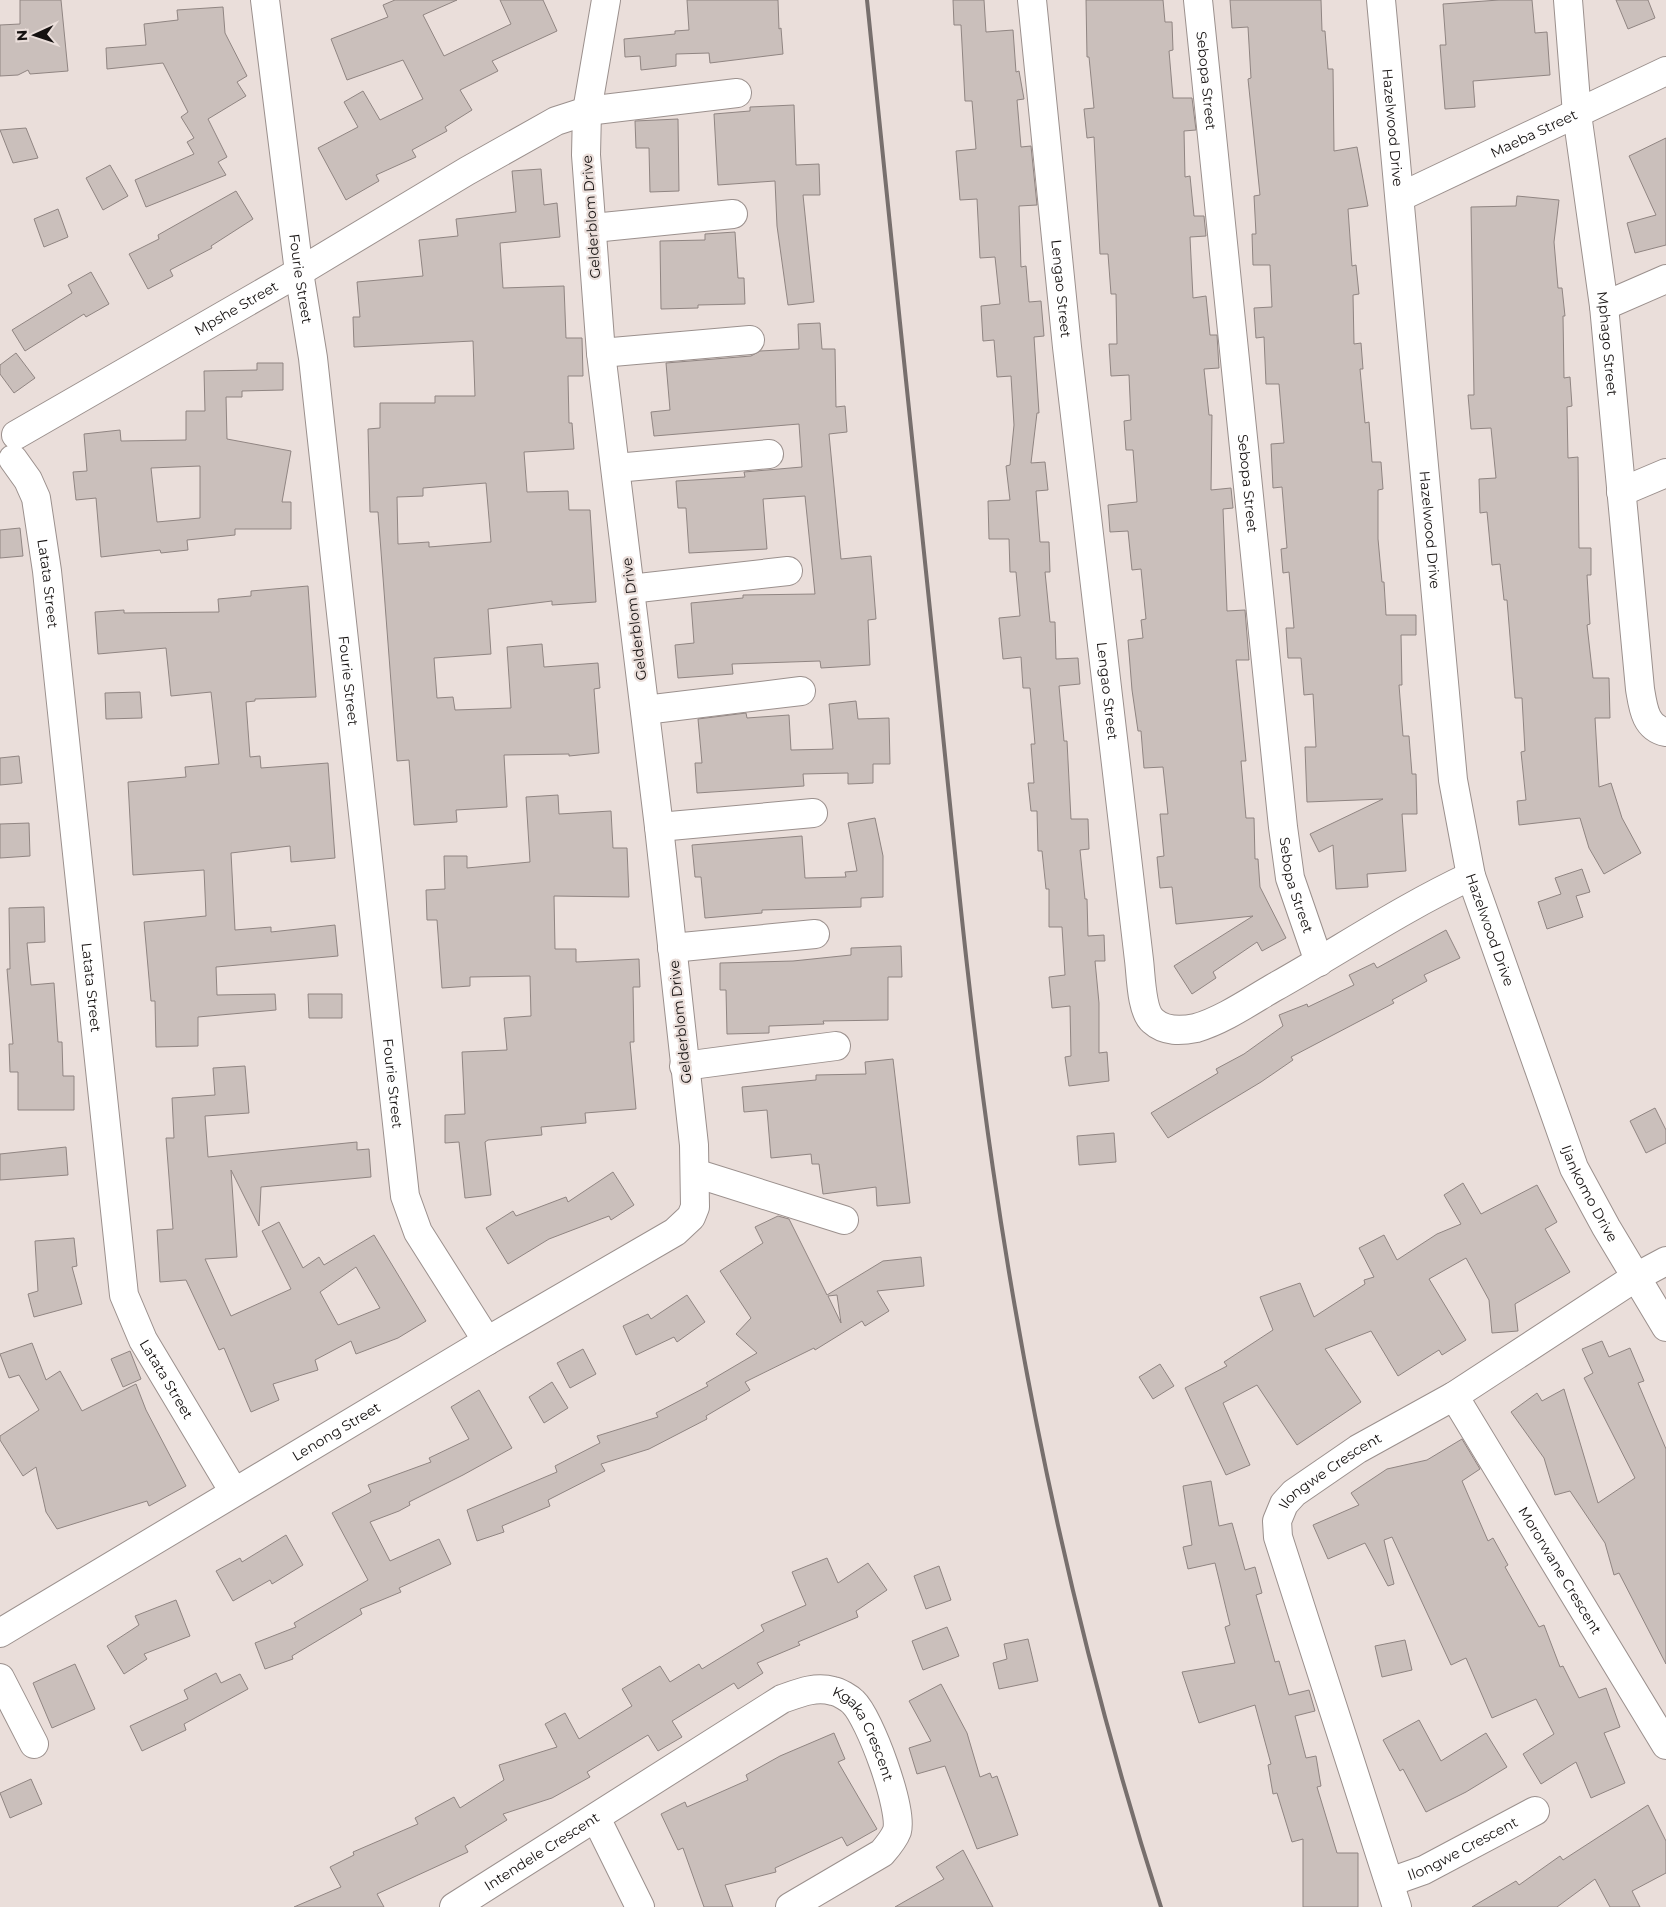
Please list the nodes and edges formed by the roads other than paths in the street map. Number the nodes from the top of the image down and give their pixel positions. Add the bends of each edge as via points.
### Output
1 (265, 0) edge
2 (606, 0) edge
3 (1032, 0) edge
4 (1198, 0) edge
5 (1381, 0) edge
6 (1568, 0) edge
7 (1666, 71) edge
8 (737, 93) dead end
9 (587, 111) junction
10 (1577, 114) junction
11 (1400, 197) junction
12 (733, 214) dead end
13 (593, 228) junction
14 (300, 272) junction
15 (1666, 279) edge
16 (1604, 306) junction
17 (750, 340) dead end
18 (601, 353) junction
19 (7, 446) edge
20 (769, 454) dead end
21 (616, 468) junction
22 (1666, 473) edge
23 (1621, 492) junction
24 (788, 571) dead end
25 (630, 589) junction
26 (801, 691) dead end
27 (645, 710) junction
28 (1666, 732) edge
29 (813, 813) dead end
30 (659, 827) junction
31 (1471, 876) junction
32 (815, 934) dead end
33 (672, 948) junction
34 (1319, 962) junction
35 (836, 1046) dead end
36 (1534, 1049) joint
37 (684, 1066) junction
38 (695, 1172) junction
39 (844, 1220) dead end
40 (675, 1232) joint
41 (1666, 1261) edge
42 (1636, 1277) junction
43 (1666, 1326) edge
44 (487, 1341) junction
45 (1454, 1396) junction
46 (234, 1492) junction
47 (0, 1633) edge
48 (0, 1678) edge
49 (34, 1744) dead end
50 (1666, 1745) edge
51 (1535, 1812) dead end
52 (596, 1818) junction
53 (1393, 1895) edge
54 (454, 1907) edge
55 (640, 1907) edge
56 (790, 1907) edge

1 - 14 street, Fourie Street
2 - 9 street, Gelderblom Drive
3 - 34 street, Lengao Street via 1067,347 1145,1006 1152,1021 1164,1028 1196,1028
4 - 34 street, Sebopa Street via 1283,827 1290,878
5 - 11 street, Hazelwood Drive
6 - 10 street, Mphago Street
7 - 10 street, Maeba Street
8 - 9 street, Mpshe Street
9 - 13 street, Gelderblom Drive via 586,155
9 - 14 street, Mpshe Street via 533,133
10 - 11 street, Maeba Street
10 - 16 street, Mphago Street
11 - 31 street, Hazelwood Drive via 1452,780
12 - 13 street
13 - 18 street, Gelderblom Drive
14 - 19 street, Mpshe Street
14 - 44 street, Fourie Street via 313,358 405,1196 418,1232
15 - 16 street
16 - 23 street, Mphago Street
17 - 18 street
18 - 21 street, Gelderblom Drive
19 - 46 street, Latata Street via 36,498 47,571 124,1295 143,1340
20 - 21 street
21 - 25 street, Gelderblom Drive
22 - 23 street
23 - 28 street, Mphago Street via 1644,712 1652,724
24 - 25 street
25 - 27 street, Gelderblom Drive
26 - 27 street
27 - 30 street, Gelderblom Drive
29 - 30 street
30 - 33 street, Gelderblom Drive
31 - 34 street, Lengao Street via 1422,899
31 - 36 street, Hazelwood Drive
32 - 33 street
33 - 37 street, Gelderblom Drive
35 - 37 street
36 - 42 street, Ijankomo Drive via 1574,1168
37 - 38 street, Gelderblom Drive
38 - 39 street
38 - 40 street, Gelderblom Drive via 695,1207 691,1217
40 - 44 street, Lenong Street
41 - 42 street, Ilongwe Crescent
42 - 43 street, Ijankomo Drive
42 - 45 street, Ilongwe Crescent
44 - 46 street, Lenong Street
45 - 50 street, Mororwane Crescent
45 - 53 street, Ilongwe Crescent via 1358,1449 1294,1493 1284,1504 1278,1521 1278,1537
46 - 47 street, Lenong Street
48 - 49 street
51 - 53 street, Ilongwe Crescent via 1424,1870
52 - 54 street, Intendele Crescent
52 - 55 street, Intendele Crescent
52 - 56 street, Kgaka Crescent via 782,1699 815,1689 835,1691 853,1701 864,1717 895,1797 897,1830 882,1853

